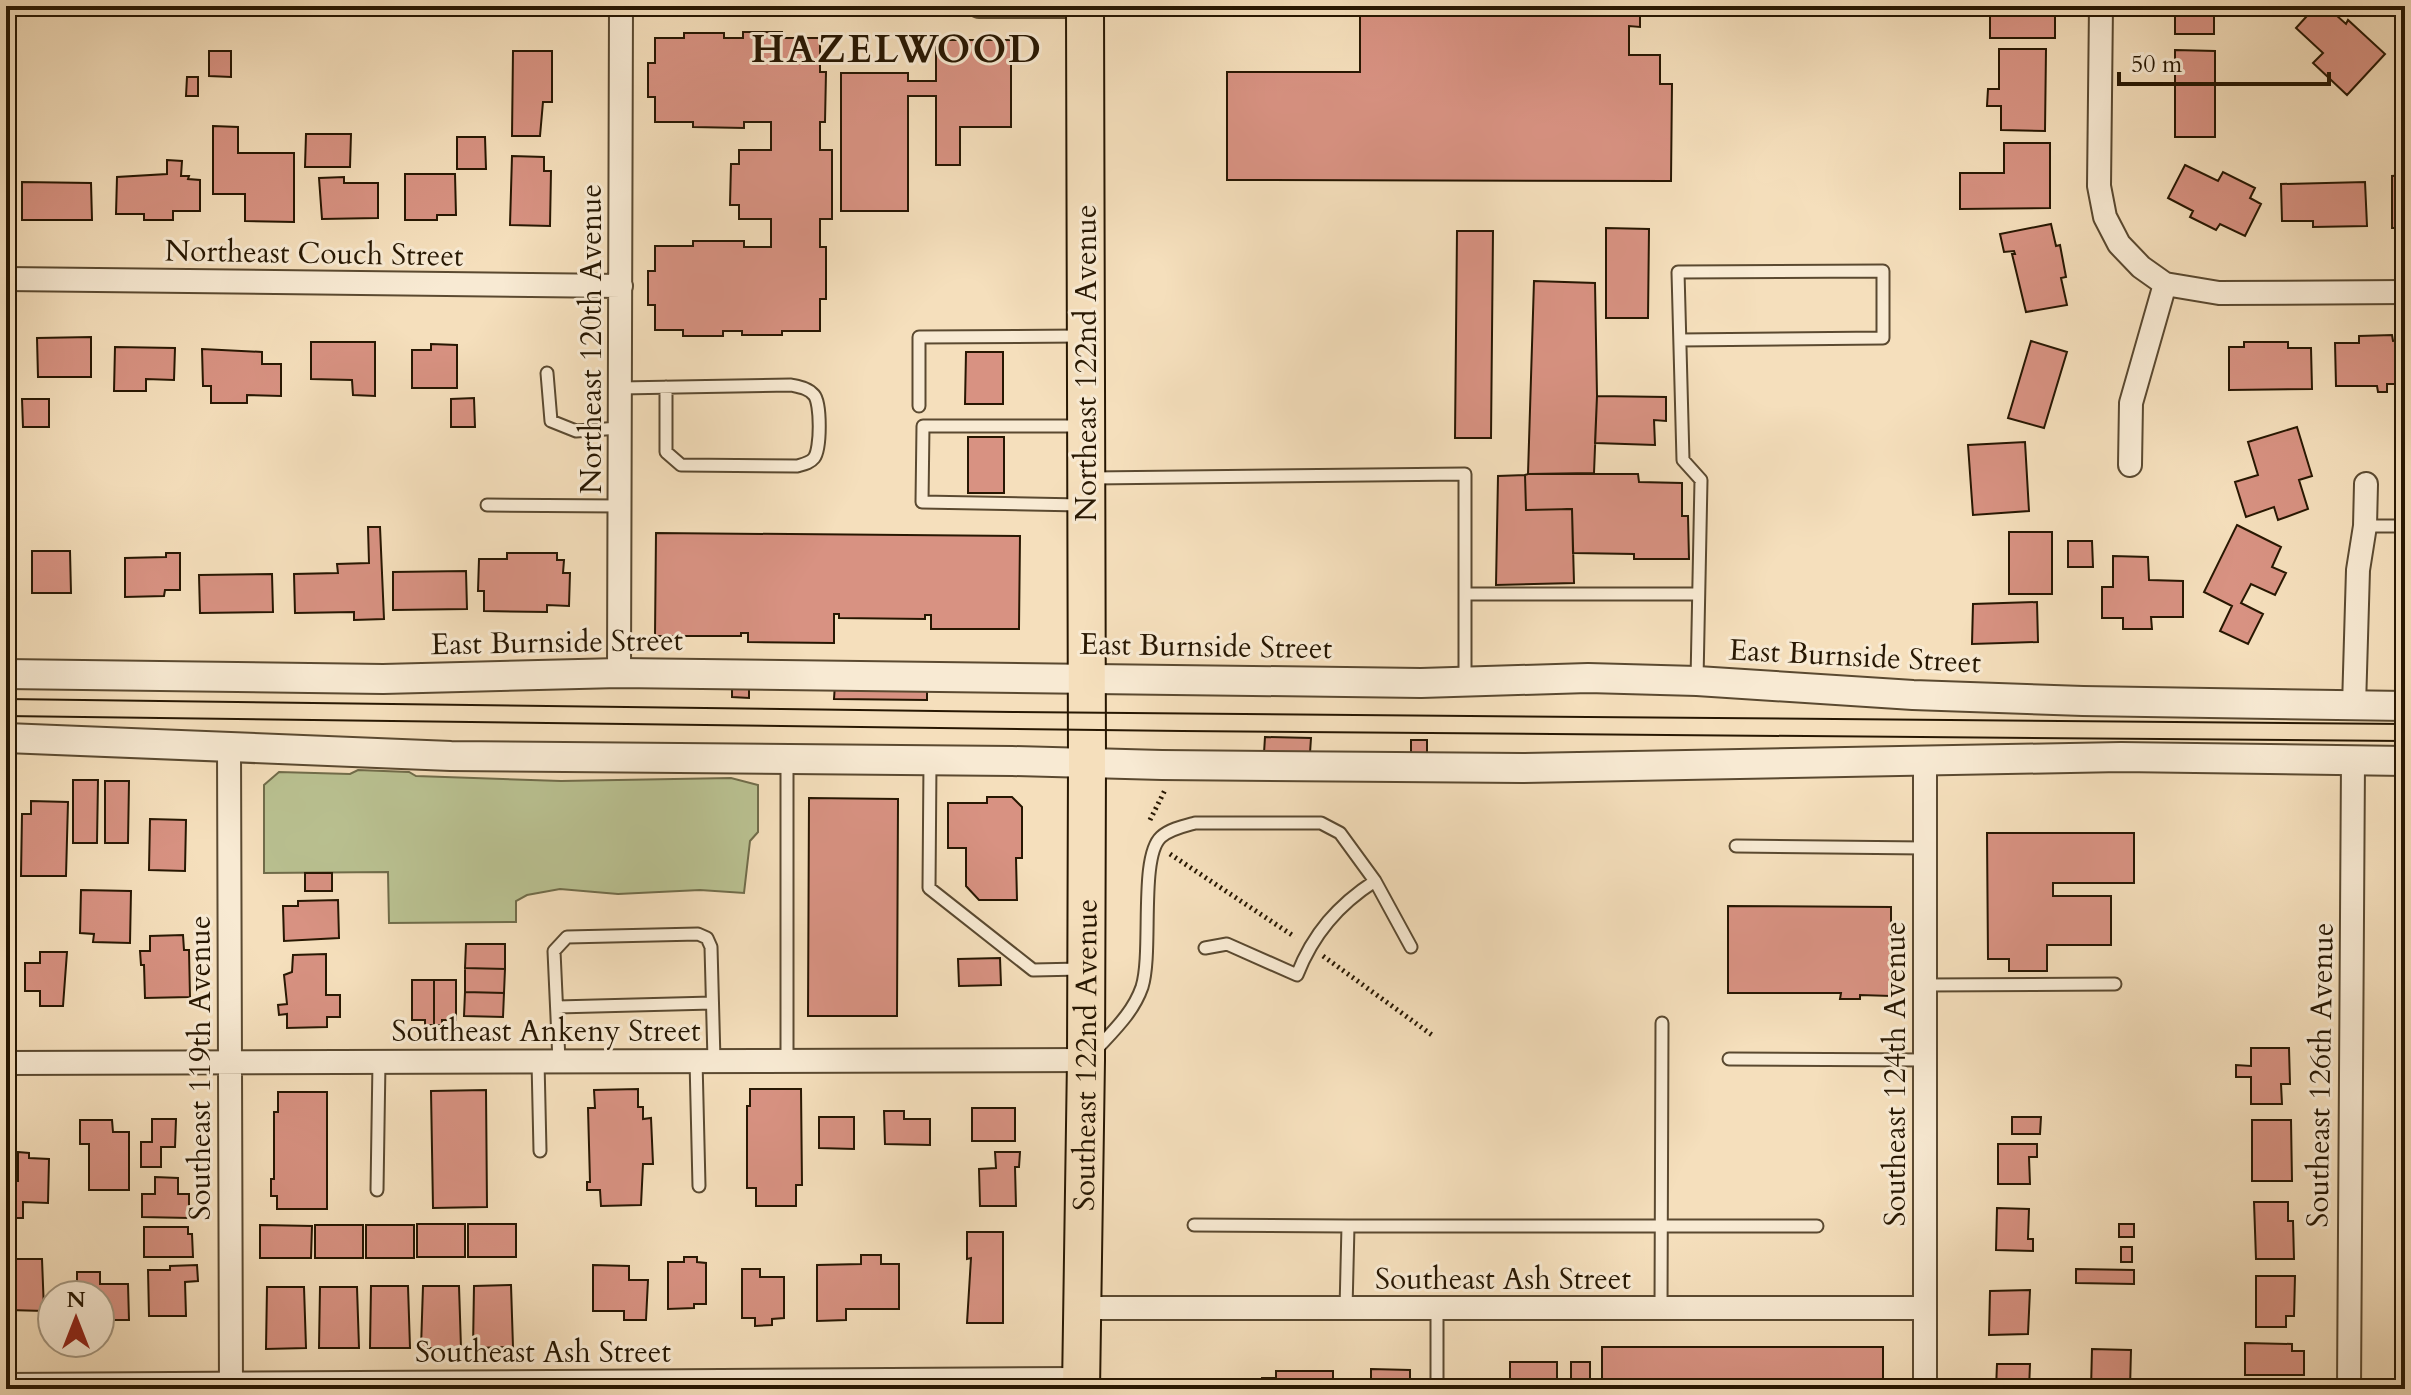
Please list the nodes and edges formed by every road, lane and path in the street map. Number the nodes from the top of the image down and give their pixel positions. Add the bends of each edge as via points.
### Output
1 (621, 6) edge
2 (979, 6) edge
3 (1085, 6) edge
4 (2101, 6) edge
5 (6, 279) edge
6 (2165, 284) junction
7 (621, 286) junction
8 (2405, 292) edge
9 (1086, 336) junction
10 (1680, 340) junction
11 (547, 373) dead end
12 (666, 387) junction
13 (620, 388) junction
14 (919, 406) dead end
15 (1087, 426) junction
16 (620, 428) junction
17 (2130, 465) dead end
18 (2366, 484) dead end
19 (1087, 492) junction
20 (487, 505) dead end
21 (620, 506) junction
22 (2365, 526) junction
23 (2405, 526) edge
24 (1467, 594) junction
25 (1698, 594) junction
26 (619, 673) junction
27 (6, 674) edge
28 (1087, 678) junction
29 (1697, 681) junction
30 (1465, 682) junction
31 (2354, 706) junction
32 (2405, 706) edge
33 (1087, 720) joint
34 (6, 738) edge
35 (229, 747) junction
36 (787, 759) junction
37 (1925, 760) junction
38 (930, 761) junction
39 (2353, 761) junction
40 (2405, 761) edge
41 (1087, 763) junction
42 (1165, 790) dead end
43 (1156, 844) junction
44 (1736, 846) dead end
45 (1925, 848) junction
46 (1375, 881) junction
47 (1310, 947) junction
48 (1411, 947) dead end
49 (1205, 948) dead end
50 (1086, 969) junction
51 (2115, 984) dead end
52 (1925, 985) junction
53 (712, 1003) junction
54 (557, 1007) junction
55 (1662, 1023) dead end
56 (1432, 1035) dead end
57 (1729, 1059) dead end
58 (705, 1060) junction
59 (787, 1060) junction
60 (1086, 1060) junction
61 (1925, 1060) junction
62 (549, 1061) junction
63 (231, 1062) junction
64 (379, 1062) junction
65 (6, 1063) edge
66 (540, 1151) dead end
67 (699, 1186) dead end
68 (377, 1190) dead end
69 (1194, 1225) dead end
70 (1348, 1226) junction
71 (1817, 1226) dead end
72 (1661, 1227) junction
73 (1081, 1308) junction
74 (1924, 1308) junction
75 (1346, 1309) junction
76 (1437, 1309) junction
77 (1661, 1309) junction
78 (1081, 1384) edge
79 (6, 1385) edge
80 (232, 1386) edge
81 (1437, 1389) edge
82 (1925, 1389) edge
83 (2349, 1389) edge

1 - 7 street, Northeast 120th Avenue
2 - 3 street
3 - 9 main road, Northeast 122nd Avenue
4 - 6 street via 2099,186 2105,217 2119,244
5 - 7 street, Northeast Couch Street
6 - 8 street via 2219,293
6 - 17 street via 2131,403
7 - 13 street, Northeast 120th Avenue
9 - 14 lane via 919,337
9 - 15 main road, Northeast 122nd Avenue
10 - 10 lane via 1678,272 1883,271 1883,338
10 - 25 lane via 1683,460 1701,480
11 - 16 lane via 551,421 576,431
12 - 12 lane via 666,452 681,465 797,466 809,463 819,448 817,401 802,387
12 - 13 lane
13 - 16 street, Northeast 120th Avenue
15 - 19 main road, Northeast 122nd Avenue
15 - 19 lane via 923,426 922,502
16 - 21 street, Northeast 120th Avenue
18 - 22 street
19 - 24 lane via 1465,474
19 - 28 main road, Northeast 122nd Avenue
20 - 21 lane
21 - 26 street, Northeast 120th Avenue
22 - 23 lane
22 - 31 street via 2358,570
24 - 25 lane
24 - 30 lane
25 - 29 lane
26 - 27 street, East Burnside Street via 383,679
26 - 28 street, East Burnside Street
28 - 30 street, East Burnside Street
28 - 33 main road, Northeast 122nd Avenue
29 - 30 street, East Burnside Street
29 - 31 street, East Burnside Street via 1929,695
31 - 32 street, East Burnside Street
33 - 41 main road, Southeast 122nd Avenue
34 - 35 street
35 - 36 street via 451,756
35 - 63 street, Southeast 119th Avenue
36 - 38 street
36 - 59 lane
37 - 39 street
37 - 41 street via 1522,768
37 - 45 street, Southeast 124th Avenue
38 - 41 street
38 - 50 lane via 929,888 1033,970
39 - 40 street
39 - 83 street, Southeast 126th Avenue
41 - 50 main road, Southeast 122nd Avenue
42 - 43 path via 1143,835
43 - 46 lane via 1195,823 1321,823 1340,833
43 - 47 path
43 - 60 lane via 1149,865 1148,954 1141,989 1128,1015
44 - 45 lane
45 - 52 street, Southeast 124th Avenue
46 - 47 lane via 1336,910
46 - 48 lane
47 - 49 lane via 1297,975 1227,944
47 - 56 path
50 - 60 main road, Southeast 122nd Avenue
51 - 52 lane
52 - 61 street, Southeast 124th Avenue
53 - 54 lane
53 - 54 lane via 707,938 567,937 554,951
53 - 58 lane
54 - 62 lane
55 - 72 lane
57 - 61 lane
58 - 59 street, Southeast Ankeny Street
58 - 62 street, Southeast Ankeny Street
58 - 67 lane
59 - 60 street, Southeast Ankeny Street
60 - 73 main road, Southeast 122nd Avenue
61 - 74 street, Southeast 124th Avenue
62 - 64 street, Southeast Ankeny Street
62 - 66 lane
63 - 64 street, Southeast Ankeny Street
63 - 65 street, Southeast Ankeny Street
63 - 80 street, Southeast 119th Avenue
64 - 68 lane
69 - 70 lane
70 - 72 lane
70 - 75 lane
71 - 72 lane
72 - 77 lane
73 - 75 street, Southeast Ash Street
73 - 78 main road, Southeast 122nd Avenue
74 - 77 street, Southeast Ash Street
74 - 82 street, Southeast 124th Avenue
75 - 76 street, Southeast Ash Street
76 - 77 street, Southeast Ash Street
76 - 81 lane
78 - 80 street, Southeast Ash Street
79 - 80 street, Southeast Ash Street

